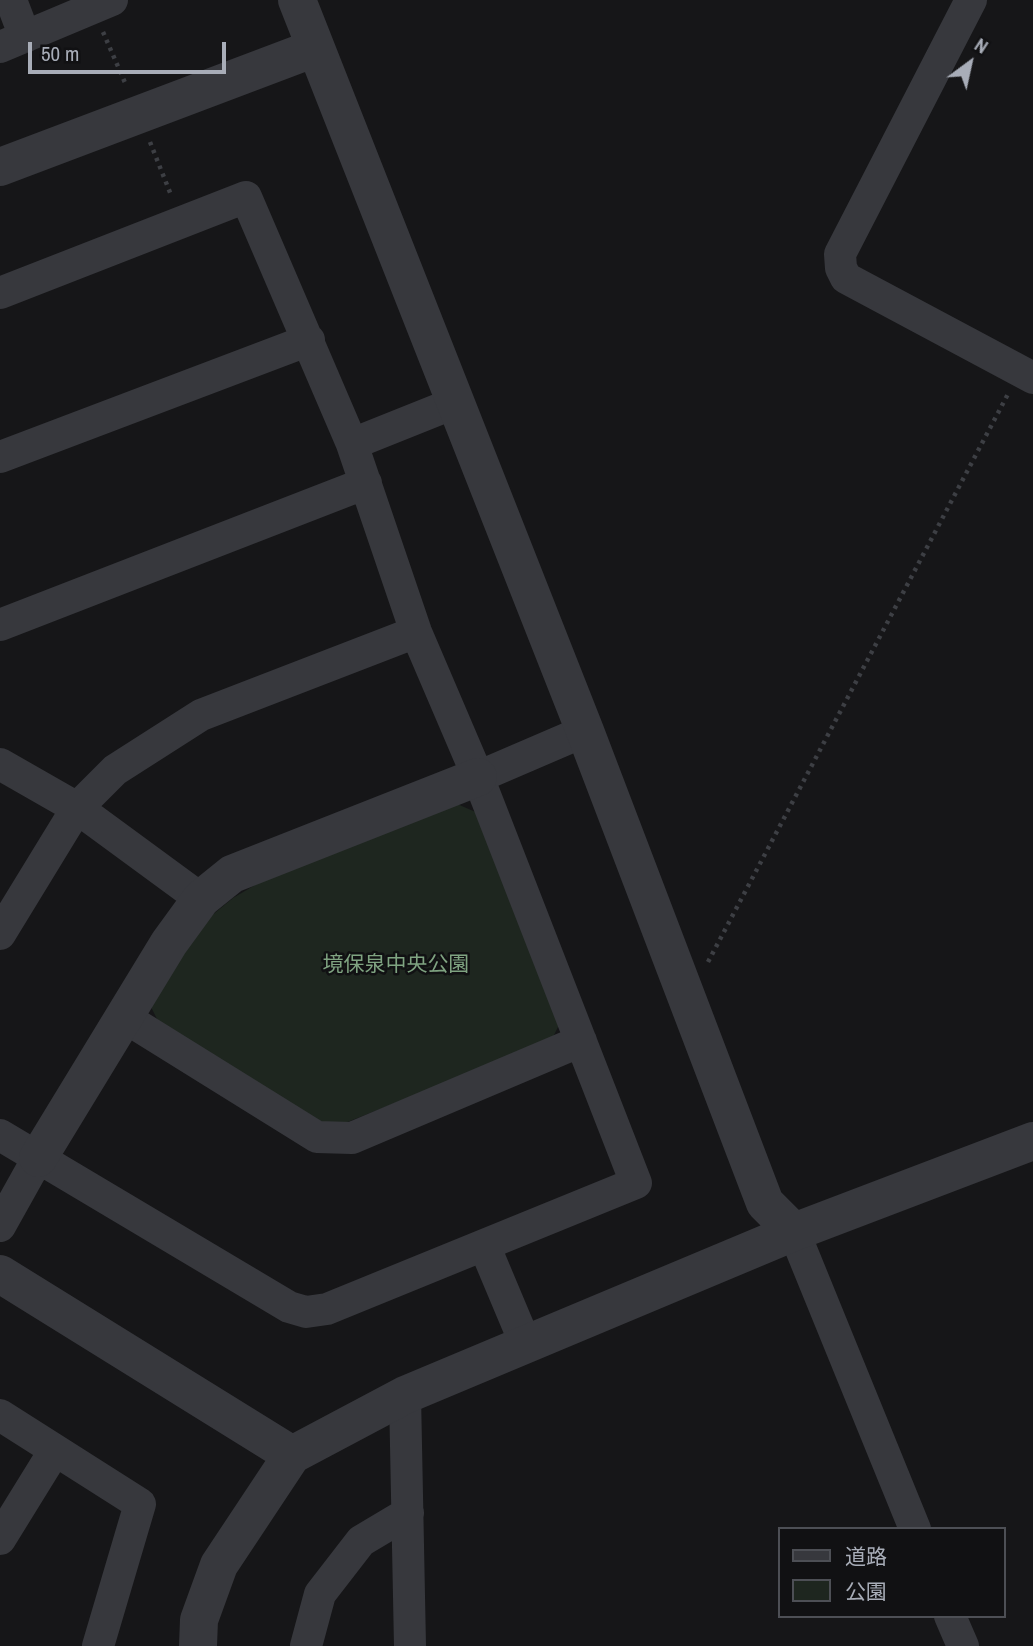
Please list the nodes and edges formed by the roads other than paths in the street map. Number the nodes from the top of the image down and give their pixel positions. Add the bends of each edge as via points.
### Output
1 (10, 0) edge
2 (297, 0) edge
3 (971, 0) edge
4 (102, 4) edge
5 (13, 42) edge
6 (315, 48) junction
7 (0, 167) edge
8 (0, 293) edge
9 (309, 340) junction
10 (1028, 375) edge
11 (457, 402) junction
12 (352, 444) junction
13 (0, 457) edge
14 (366, 483) junction
15 (0, 625) edge
16 (416, 632) junction
17 (585, 731) junction
18 (0, 764) edge
19 (478, 777) junction
20 (77, 808) junction
21 (201, 899) junction
22 (0, 934) edge
23 (124, 1017) junction
24 (581, 1041) junction
25 (0, 1135) edge
26 (1033, 1141) edge
27 (38, 1158) junction
28 (0, 1226) edge
29 (794, 1232) junction
30 (484, 1245) junction
31 (0, 1274) edge
32 (526, 1345) junction
33 (405, 1395) junction
34 (0, 1415) edge
35 (55, 1450) junction
36 (292, 1455) junction
37 (408, 1513) junction
38 (914, 1527) edge
39 (0, 1539) edge
40 (951, 1618) edge
41 (98, 1646) edge
42 (198, 1646) edge
43 (306, 1646) edge
44 (410, 1646) edge
45 (963, 1646) edge

1 - 5 street
2 - 6 street
3 - 10 street via 840,254 841,268 846,278
4 - 5 street
6 - 7 street
6 - 11 street
8 - 9 street via 246,197
9 - 12 street
9 - 13 street
11 - 12 street
11 - 17 street
12 - 14 street
14 - 15 street
14 - 16 street
16 - 19 street
16 - 20 street via 201,715 115,770
17 - 19 street
17 - 29 street via 765,1203
18 - 20 street
19 - 21 street via 232,874
19 - 24 street
20 - 21 street
20 - 22 street
21 - 23 street
23 - 24 street via 317,1137 352,1138
23 - 27 street
24 - 30 street via 636,1183
25 - 27 street
26 - 29 street
27 - 28 street
27 - 30 street via 289,1307 306,1312 327,1309
29 - 32 street
29 - 38 street
30 - 32 street
31 - 36 street
32 - 33 street
33 - 36 street
33 - 37 street
34 - 35 street
35 - 39 street
35 - 41 street via 140,1504
36 - 42 street via 219,1566 199,1620
37 - 43 street via 361,1541 320,1594
37 - 44 street
40 - 45 street

